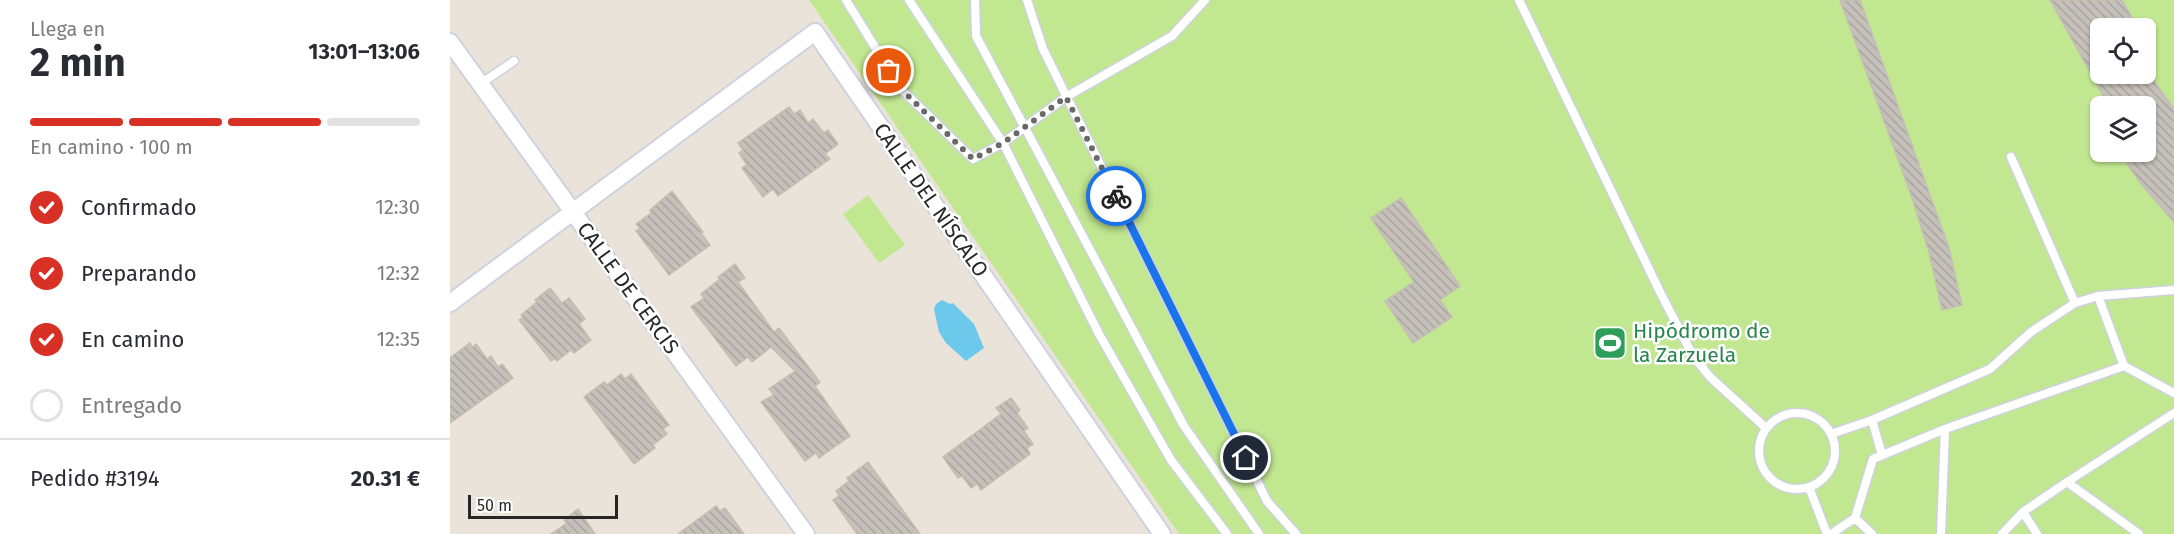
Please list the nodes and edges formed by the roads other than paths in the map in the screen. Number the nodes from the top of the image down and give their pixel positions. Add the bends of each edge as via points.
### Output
1 (846, 0) edge
2 (909, 0) edge
3 (975, 0) edge
4 (1027, 0) edge
5 (1205, 0) edge
6 (1519, 0) edge
7 (450, 42) edge
8 (514, 61) dead end
9 (480, 84) junction
10 (1066, 97) junction
11 (1025, 127) junction
12 (1003, 143) junction
13 (2011, 157) dead end
14 (573, 212) junction
15 (2174, 290) edge
16 (2098, 296) junction
17 (450, 303) edge
18 (2075, 303) junction
19 (2124, 366) junction
20 (2174, 393) edge
21 (2174, 413) edge
22 (1872, 420) junction
23 (1766, 428) junction
24 (1945, 429) junction
25 (1831, 434) junction
26 (1882, 455) junction
27 (2067, 482) junction
28 (1809, 487) junction
29 (2023, 512) junction
30 (1856, 519) junction
31 (806, 534) edge
32 (1162, 534) edge
33 (1227, 534) edge
34 (1259, 534) edge
35 (1296, 534) edge
36 (1827, 534) edge
37 (1831, 534) edge
38 (1872, 534) edge
39 (1941, 534) edge
40 (2002, 534) edge
41 (2037, 534) edge
42 (2139, 534) edge

1 - 12 lane via 900,88 973,159
2 - 12 lane
3 - 11 lane via 976,36
4 - 10 lane via 1043,49
5 - 10 lane via 1172,36
6 - 23 lane via 1693,356 1710,377
7 - 9 street, CALLE DE CERCIS
8 - 9 lane
9 - 14 street, CALLE DE CERCIS
10 - 11 lane
10 - 35 lane via 1268,501
11 - 12 lane
11 - 34 lane via 1184,426
12 - 33 lane via 1099,334 1171,459
13 - 18 lane
14 - 17 street, CALLE DEL NÍSCALO
14 - 31 street, CALLE DE CERCIS
14 - 32 street, CALLE DEL NÍSCALO via 815,32
15 - 16 lane
16 - 18 lane
16 - 19 lane
18 - 22 lane via 2031,332 1990,369
19 - 20 lane
19 - 24 lane
21 - 27 lane
22 - 25 lane
22 - 26 lane
23 - 25 lane via 1775,419 1800,412 1818,420
23 - 28 lane via 1758,454 1770,478 1781,486
24 - 26 lane
24 - 39 lane
25 - 28 lane via 1834,459 1829,471
26 - 30 lane via 1873,459
27 - 29 lane
27 - 42 lane
28 - 36 lane
29 - 40 lane
29 - 41 lane
30 - 37 lane
30 - 38 lane

